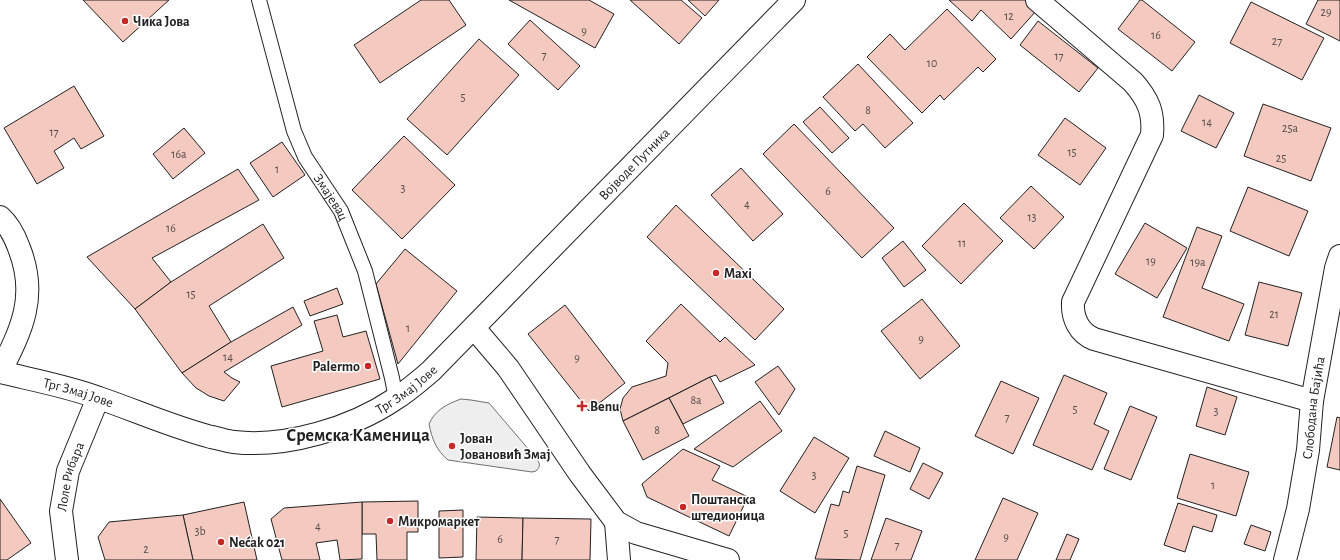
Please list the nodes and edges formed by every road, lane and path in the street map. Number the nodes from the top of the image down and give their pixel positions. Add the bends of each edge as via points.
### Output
1 (259, 0) edge
2 (794, 0) edge
3 (1037, 0) edge
4 (0, 217) edge
5 (1340, 256) edge
6 (474, 328) junction
7 (0, 372) edge
8 (98, 398) junction
9 (396, 399) junction
10 (1312, 401) junction
11 (616, 522) junction
12 (65, 559) edge
13 (619, 560) edge
14 (728, 560) edge
15 (1285, 560) edge

1 - 9 lane, Змајевац via 294,132 305,157 342,211 365,271
2 - 6 street, Војводе Путника
3 - 10 street via 1144,93 1153,120 1152,135 1073,302 1073,314 1080,329 1094,339
4 - 7 street via 16,240 24,260 28,281 22,325
5 - 10 street, Слободана Бајића
6 - 9 street, Трг Змај Јове via 431,371
6 - 11 street via 508,368
7 - 8 street, Трг Змај Јове
8 - 9 street, Трг Змај Јове via 193,432 234,442 260,443 282,441 329,430 375,411
8 - 12 street, Лоле Рибара via 68,471 61,511
10 - 15 street, Слободана Бајића via 1308,450 1298,509
11 - 13 street
11 - 14 street via 636,533

